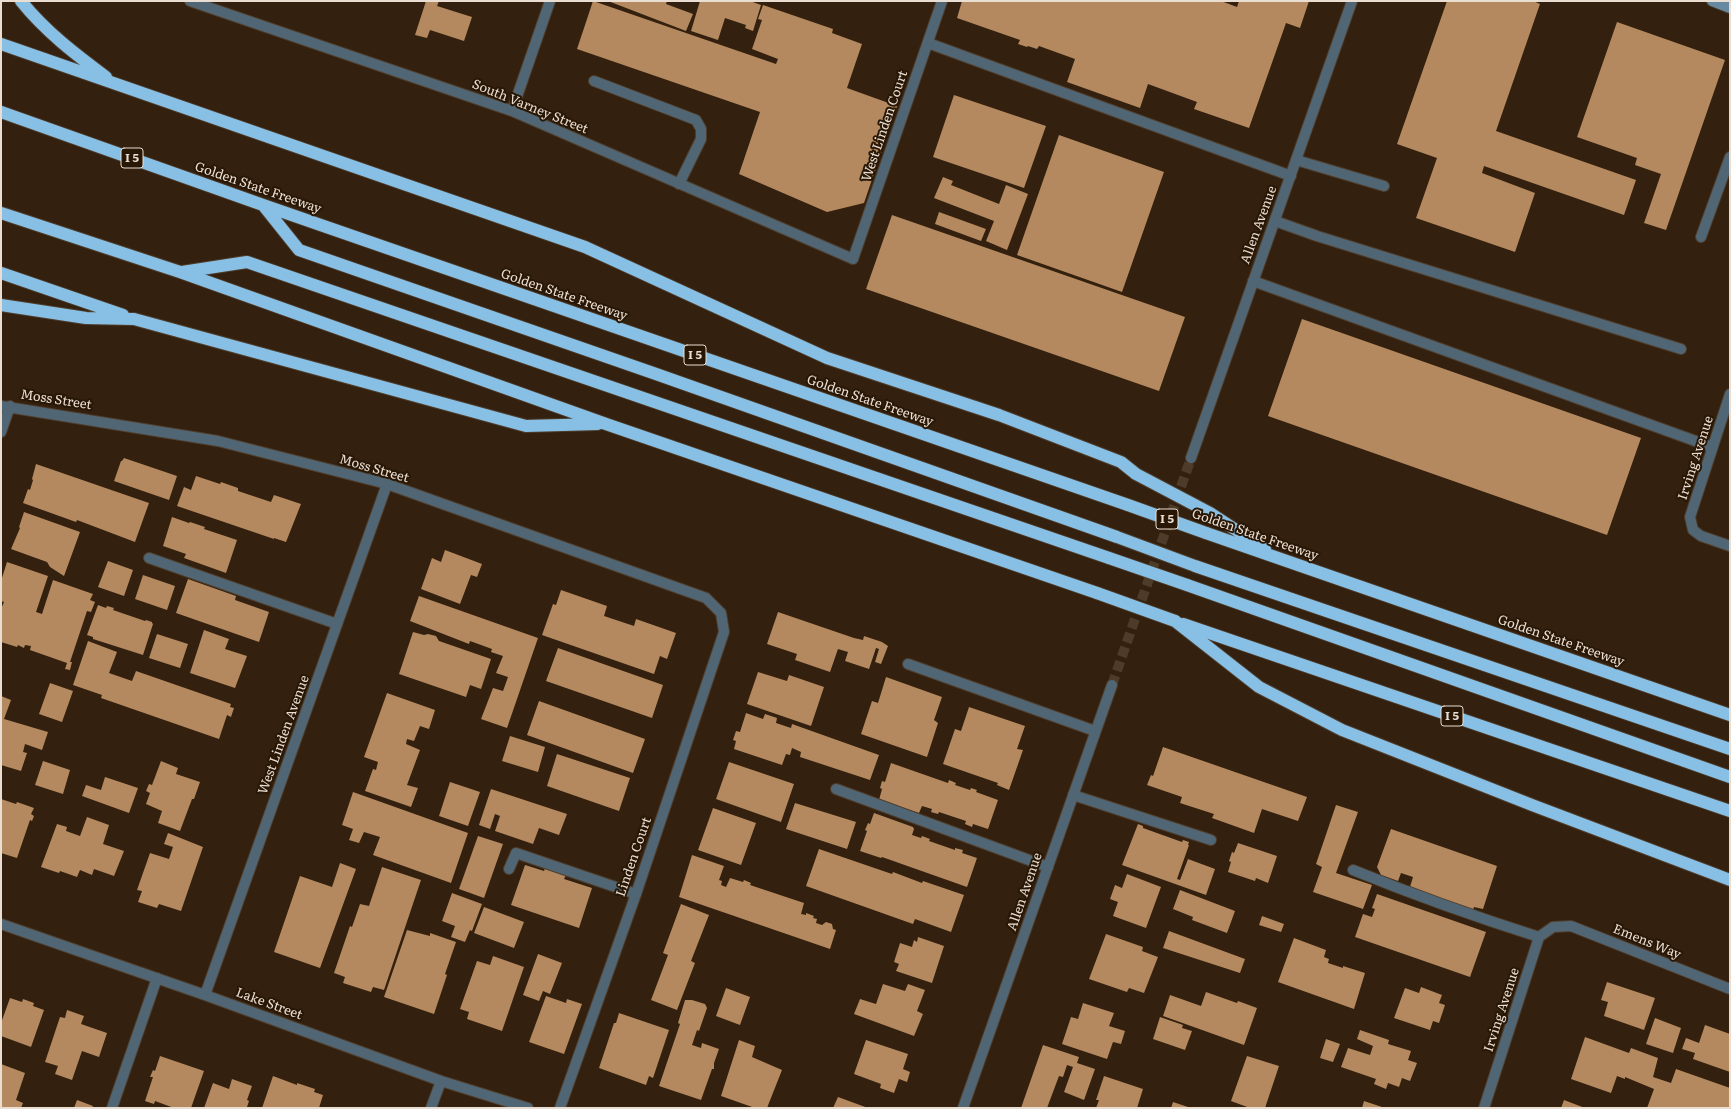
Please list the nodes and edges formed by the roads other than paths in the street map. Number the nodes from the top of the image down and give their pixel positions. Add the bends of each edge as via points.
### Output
1 (21, 1) edge
2 (190, 1) edge
3 (550, 1) edge
4 (942, 1) edge
5 (1352, 1) edge
6 (1712, 1) edge
7 (1730, 8) edge
8 (928, 43) junction
9 (1, 44) edge
10 (594, 81) dead end
11 (116, 85) junction
12 (512, 111) junction
13 (1, 112) edge
14 (1730, 157) edge
15 (1296, 160) junction
16 (1291, 176) junction
17 (679, 184) junction
18 (1384, 186) dead end
19 (263, 205) junction
20 (1, 213) edge
21 (1275, 221) junction
22 (1702, 237) dead end
23 (853, 259) joint
24 (180, 272) junction
25 (1, 274) edge
26 (1253, 281) junction
27 (1, 305) edge
28 (134, 318) junction
29 (1681, 349) dead end
30 (1730, 394) edge
31 (6, 406) edge
32 (606, 424) junction
33 (1, 432) edge
34 (1712, 447) junction
35 (1191, 458) tunnel mouth
36 (387, 484) junction
37 (1730, 546) edge
38 (149, 558) dead end
39 (1281, 559) junction
40 (721, 613) joint
41 (1175, 620) junction
42 (337, 624) junction
43 (908, 664) dead end
44 (1112, 685) tunnel mouth
45 (1674, 695) junction
46 (1730, 707) edge
47 (1730, 715) edge
48 (1095, 731) junction
49 (1730, 749) edge
50 (1730, 777) edge
51 (836, 789) dead end
52 (1073, 795) junction
53 (1730, 811) edge
54 (1211, 840) dead end
55 (1048, 867) junction
56 (509, 869) dead end
57 (1353, 870) dead end
58 (1730, 880) edge
59 (636, 894) junction
60 (1, 924) edge
61 (1539, 936) junction
62 (157, 978) junction
63 (1730, 989) edge
64 (206, 995) junction
65 (441, 1081) junction
66 (112, 1108) edge
67 (431, 1108) edge
68 (528, 1108) edge
69 (560, 1108) edge
70 (963, 1108) edge
71 (1484, 1108) edge

1 - 11 highway via 36,19 70,50
2 - 12 street, South Varney Street
3 - 12 street
4 - 8 street, West Linden Court
5 - 15 street, Allen Avenue
6 - 7 street
8 - 16 street
8 - 23 street, West Linden Court
9 - 11 highway
10 - 17 street via 696,120 701,129 701,138
11 - 39 highway, bridge via 585,247 827,358 999,416 1121,462 1136,474 1210,513
12 - 17 street, South Varney Street
13 - 19 highway, Golden State Freeway / I 5
14 - 22 street
15 - 16 street, Allen Avenue
15 - 18 street
16 - 21 street, Allen Avenue
17 - 23 street, South Varney Street
19 - 39 highway, Golden State Freeway / I 5, bridge
19 - 49 highway, bridge via 300,250 1195,566
20 - 24 highway, I 5
21 - 26 street, Allen Avenue
21 - 29 street
24 - 32 highway, I 5
24 - 50 highway, bridge via 247,262 1187,585
25 - 28 highway
26 - 34 street
26 - 35 street, Allen Avenue
27 - 28 highway via 86,318
28 - 32 highway via 526,426
30 - 34 street, Irving Avenue
31 - 33 street
31 - 36 street, Moss Street via 218,441
32 - 41 highway, I 5, bridge
34 - 37 street, Irving Avenue via 1690,517 1693,530 1701,536
36 - 40 street, Moss Street via 706,598
36 - 42 street, West Linden Avenue
38 - 42 street
39 - 45 highway, Golden State Freeway / I 5
40 - 59 street, Linden Court via 724,632
41 - 53 highway, I 5
41 - 58 highway via 1259,687 1342,730
42 - 64 street, West Linden Avenue
43 - 48 street
44 - 48 street, Allen Avenue
45 - 46 highway
45 - 47 highway, Golden State Freeway / I 5
48 - 52 street, Allen Avenue
51 - 55 street
52 - 54 street
52 - 55 street, Allen Avenue
55 - 70 street, Allen Avenue
56 - 59 street via 516,853
57 - 61 street via 1490,921
59 - 69 street, Linden Court
60 - 62 street, Lake Street
61 - 63 street, Emens Way via 1553,926 1571,926
61 - 71 street, Irving Avenue
62 - 64 street, Lake Street
62 - 66 street
64 - 65 street, Lake Street
65 - 67 street
65 - 68 street, Lake Street

